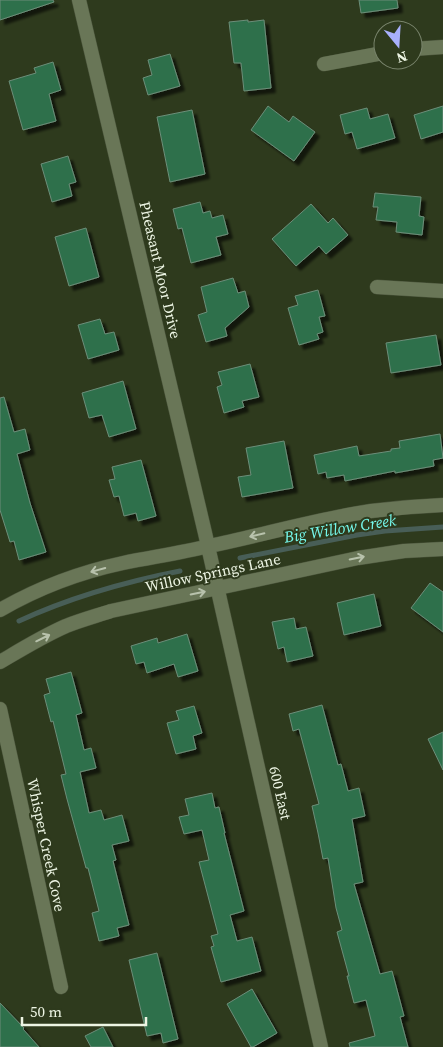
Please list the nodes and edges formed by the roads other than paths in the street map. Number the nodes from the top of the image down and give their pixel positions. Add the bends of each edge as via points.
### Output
1 (79, 0) edge
2 (443, 47) edge
3 (423, 48) edge
4 (373, 55) edge
5 (324, 64) dead end
6 (377, 288) dead end
7 (443, 291) edge
8 (443, 505) edge
9 (208, 547) junction
10 (443, 549) edge
11 (217, 589) junction
12 (0, 610) edge
13 (0, 662) edge
14 (0, 709) edge
15 (61, 987) dead end
16 (321, 1047) edge

1 - 9 street, Pheasant Moor Drive
2 - 3 street
4 - 5 street
6 - 7 street
8 -> 9 street, Willow Springs Lane via 370,511
9 - 11 street, 600 East
9 -> 12 street, Willow Springs Lane via 82,574
11 -> 10 street, Willow Springs Lane via 358,558
13 -> 11 street, Willow Springs Lane via 66,626 89,618
11 - 16 street, 600 East
14 - 15 street, Whisper Creek Cove

